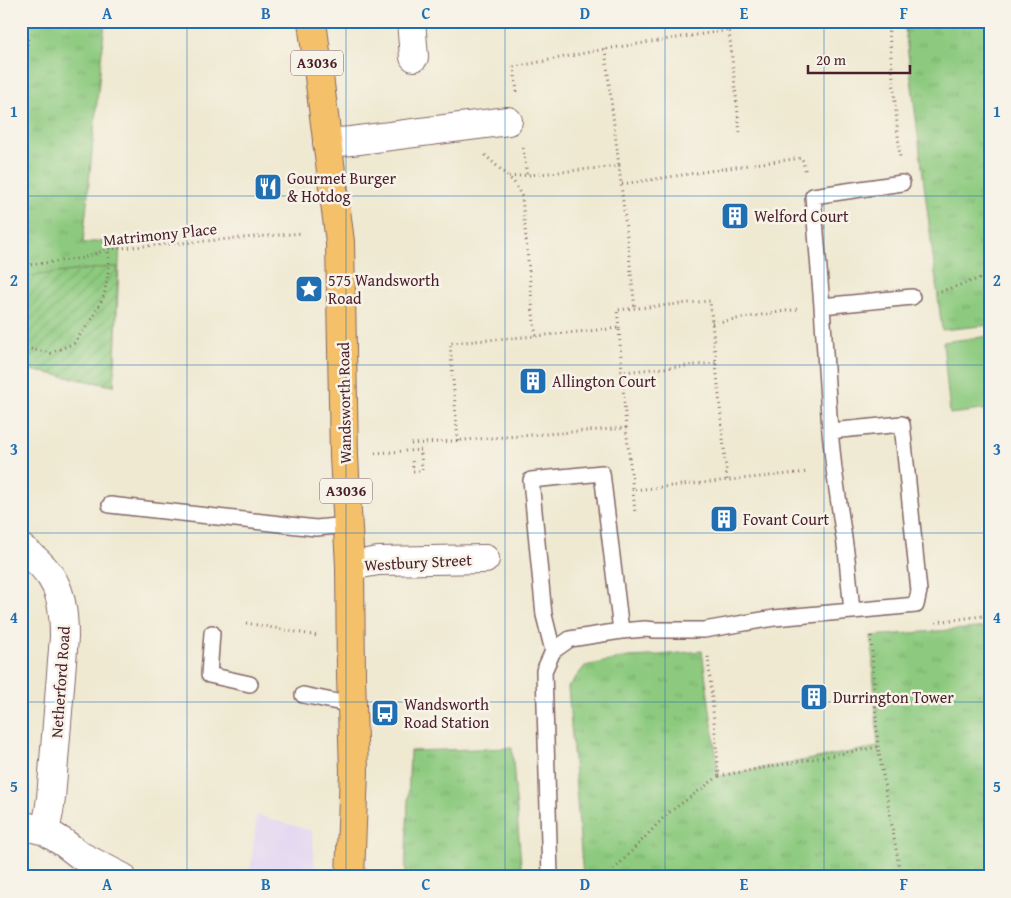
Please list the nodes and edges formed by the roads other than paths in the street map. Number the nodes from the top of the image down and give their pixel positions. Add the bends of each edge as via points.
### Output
1 (312, 21) edge
2 (411, 21) edge
3 (414, 57) dead end
4 (508, 121) dead end
5 (327, 143) junction
6 (902, 183) road end
7 (912, 296) dead end
8 (822, 306) junction
9 (830, 431) junction
10 (110, 505) dead end
11 (348, 525) junction
12 (21, 548) edge
13 (485, 559) dead end
14 (350, 566) junction
15 (852, 610) junction
16 (621, 630) junction
17 (212, 634) dead end
18 (553, 651) junction
19 (250, 684) dead end
20 (303, 695) dead end
21 (352, 705) junction
22 (33, 828) edge
23 (122, 877) edge
24 (350, 877) edge
25 (550, 877) edge

1 - 5 main road, Wandsworth Road / A3036
2 - 3 street
4 - 5 street
5 - 11 main road, Wandsworth Road / A3036 via 340,242
6 - 8 lane via 813,196
7 - 8 lane
8 - 9 lane
9 - 15 lane
9 - 15 lane via 902,424 919,590 916,605
10 - 11 lane via 316,528
11 - 14 main road, Wandsworth Road / A3036
12 - 22 street, Netherford Road via 54,581 64,616 50,812
13 - 14 street, Westbury Street via 378,561
14 - 21 main road, Wandsworth Road / A3036
15 - 16 lane via 774,618 704,630
16 - 18 lane via 570,639
16 - 18 lane via 602,473 531,480 544,615
17 - 19 lane via 209,675
18 - 25 lane via 544,671
20 - 21 lane
21 - 24 main road, Wandsworth Road / A3036 via 354,771
22 - 23 street

